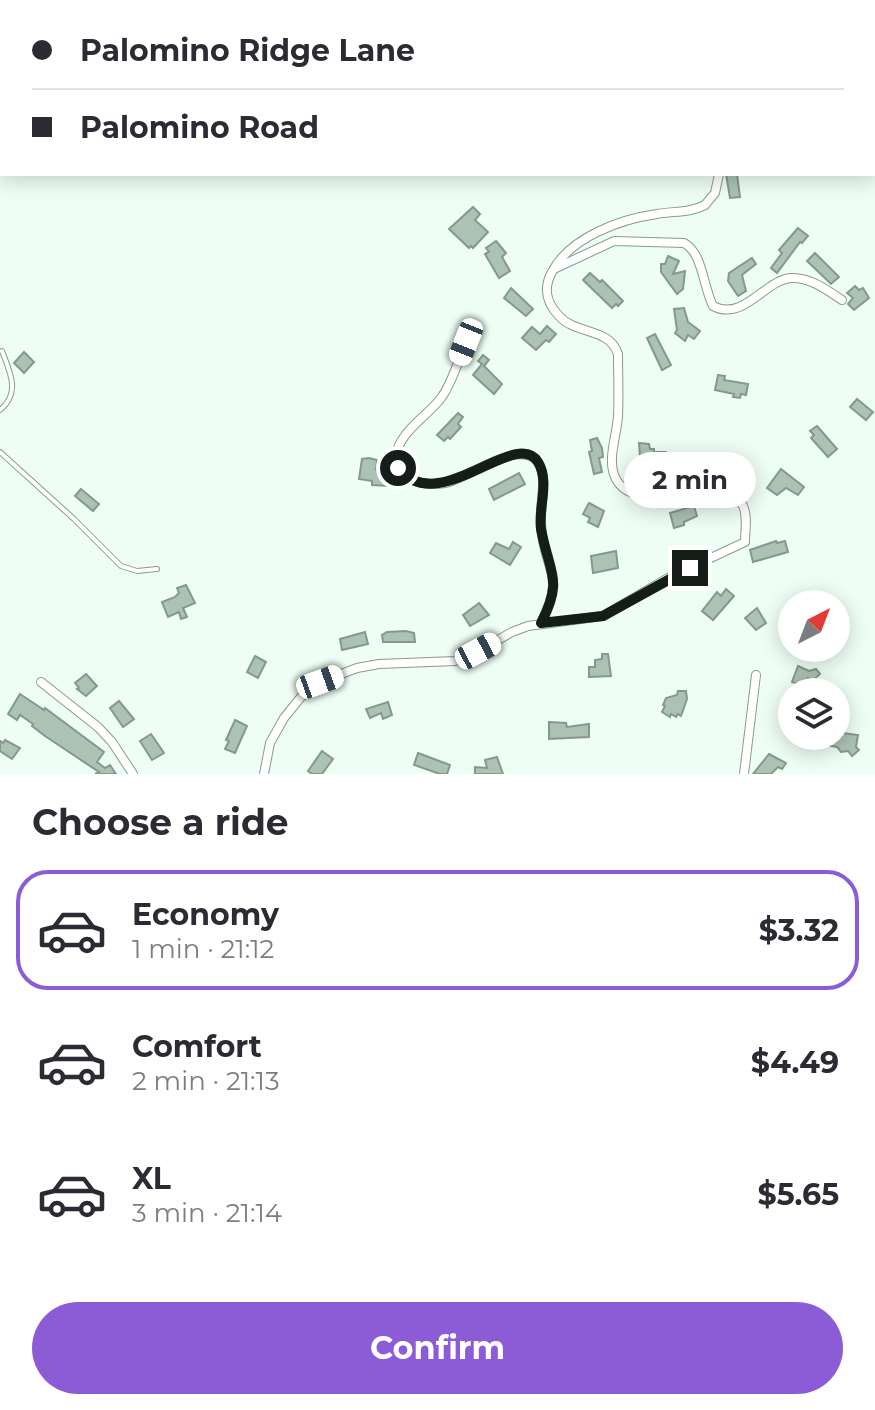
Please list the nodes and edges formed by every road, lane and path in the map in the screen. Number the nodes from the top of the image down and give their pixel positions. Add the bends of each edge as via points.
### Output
1 (718, 176) edge
2 (553, 269) junction
3 (842, 300) dead end
4 (466, 342) dead end
5 (2, 351) edge
6 (0, 410) edge
7 (0, 452) edge
8 (157, 569) dead end
9 (541, 623) junction
10 (756, 675) dead end
11 (41, 682) dead end
12 (133, 774) edge
13 (264, 774) edge
14 (744, 774) edge

1 - 2 street via 715,193 699,209 639,217 605,228 575,246
2 - 3 street via 614,241 684,243 692,247 713,306 723,311 734,310 788,278 807,280
2 - 9 street via 546,291 556,314 616,347 618,418 612,462 619,483 639,495 733,495 745,510 745,542 603,616
4 - 9 street via 441,398 398,447 398,468 404,476 429,485 461,478 517,453 538,462 540,526 555,583
5 - 6 lane via 13,379 10,398
7 - 8 lane via 121,566
9 - 13 street via 512,632 461,660 379,664 320,682 280,725
10 - 14 street
11 - 12 street via 98,727

